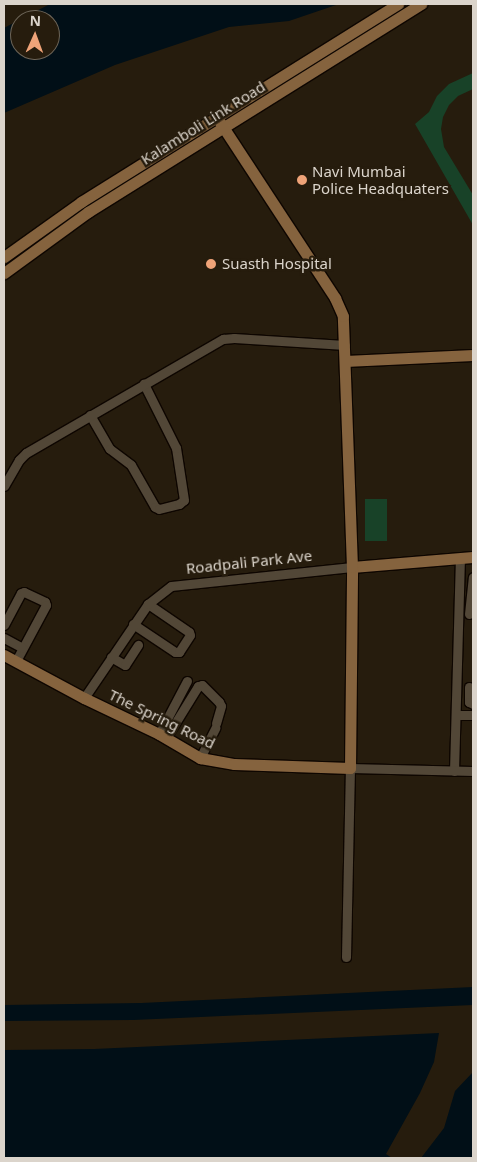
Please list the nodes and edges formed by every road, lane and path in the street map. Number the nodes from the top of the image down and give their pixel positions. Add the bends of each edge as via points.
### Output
1 (398, 4) edge
2 (421, 4) edge
3 (216, 118) junction
4 (223, 128) junction
5 (4, 257) edge
6 (4, 272) edge
7 (345, 345) junction
8 (473, 355) edge
9 (346, 361) junction
10 (144, 384) junction
11 (90, 416) junction
12 (4, 486) edge
13 (473, 557) edge
14 (460, 558) junction
15 (352, 567) junction
16 (473, 577) edge
17 (148, 604) junction
18 (459, 614) junction
19 (471, 614) edge
20 (132, 624) junction
21 (4, 625) edge
22 (124, 636) junction
23 (4, 638) edge
24 (23, 648) junction
25 (4, 654) edge
26 (111, 657) junction
27 (16, 661) junction
28 (188, 681) dead end
29 (457, 686) junction
30 (471, 687) edge
31 (84, 698) junction
32 (473, 704) edge
33 (456, 714) junction
34 (473, 715) edge
35 (162, 736) junction
36 (200, 758) junction
37 (350, 768) junction
38 (454, 771) junction
39 (473, 771) edge
40 (346, 957) dead end

1 - 3 street, Kalamboli Link Road
2 - 4 street, Kalamboli Link Road
3 - 4 street
3 - 5 street, Kalamboli Link Road via 81,202
4 - 6 street, Kalamboli Link Road via 88,212
4 - 7 street via 335,298 343,316
7 - 9 street
7 - 10 street via 223,339
8 - 9 street
9 - 15 street
10 - 11 street
10 - 11 street via 176,448 184,500 179,504 155,508 131,465 110,449
11 - 12 street via 26,453
13 - 14 street, Roadpali Park Ave
14 - 15 street, Roadpali Park Ave
14 - 18 street
15 - 17 street, Roadpali Park Ave via 178,584
15 - 37 street
16 - 19 street
17 - 20 street, Roadpali Park Ave
17 - 20 street via 189,632 190,636 179,652
18 - 19 street
18 - 29 street
20 - 22 street, Roadpali Park Ave
21 - 24 street via 22,593 45,602
22 - 26 street, Roadpali Park Ave
22 - 26 street via 140,646 125,665
23 - 24 street
24 - 27 street
25 - 27 street, The Spring Road
26 - 31 street, Roadpali Park Ave
27 - 31 street, The Spring Road
28 - 35 street
29 - 30 street
29 - 33 street
30 - 32 street via 469,702
31 - 35 street, The Spring Road
33 - 34 street
33 - 38 street
35 - 36 street, The Spring Road
35 - 36 street via 198,686 202,685 221,706 216,726
36 - 37 street, The Spring Road via 234,764
37 - 38 street
37 - 40 street
38 - 39 street

